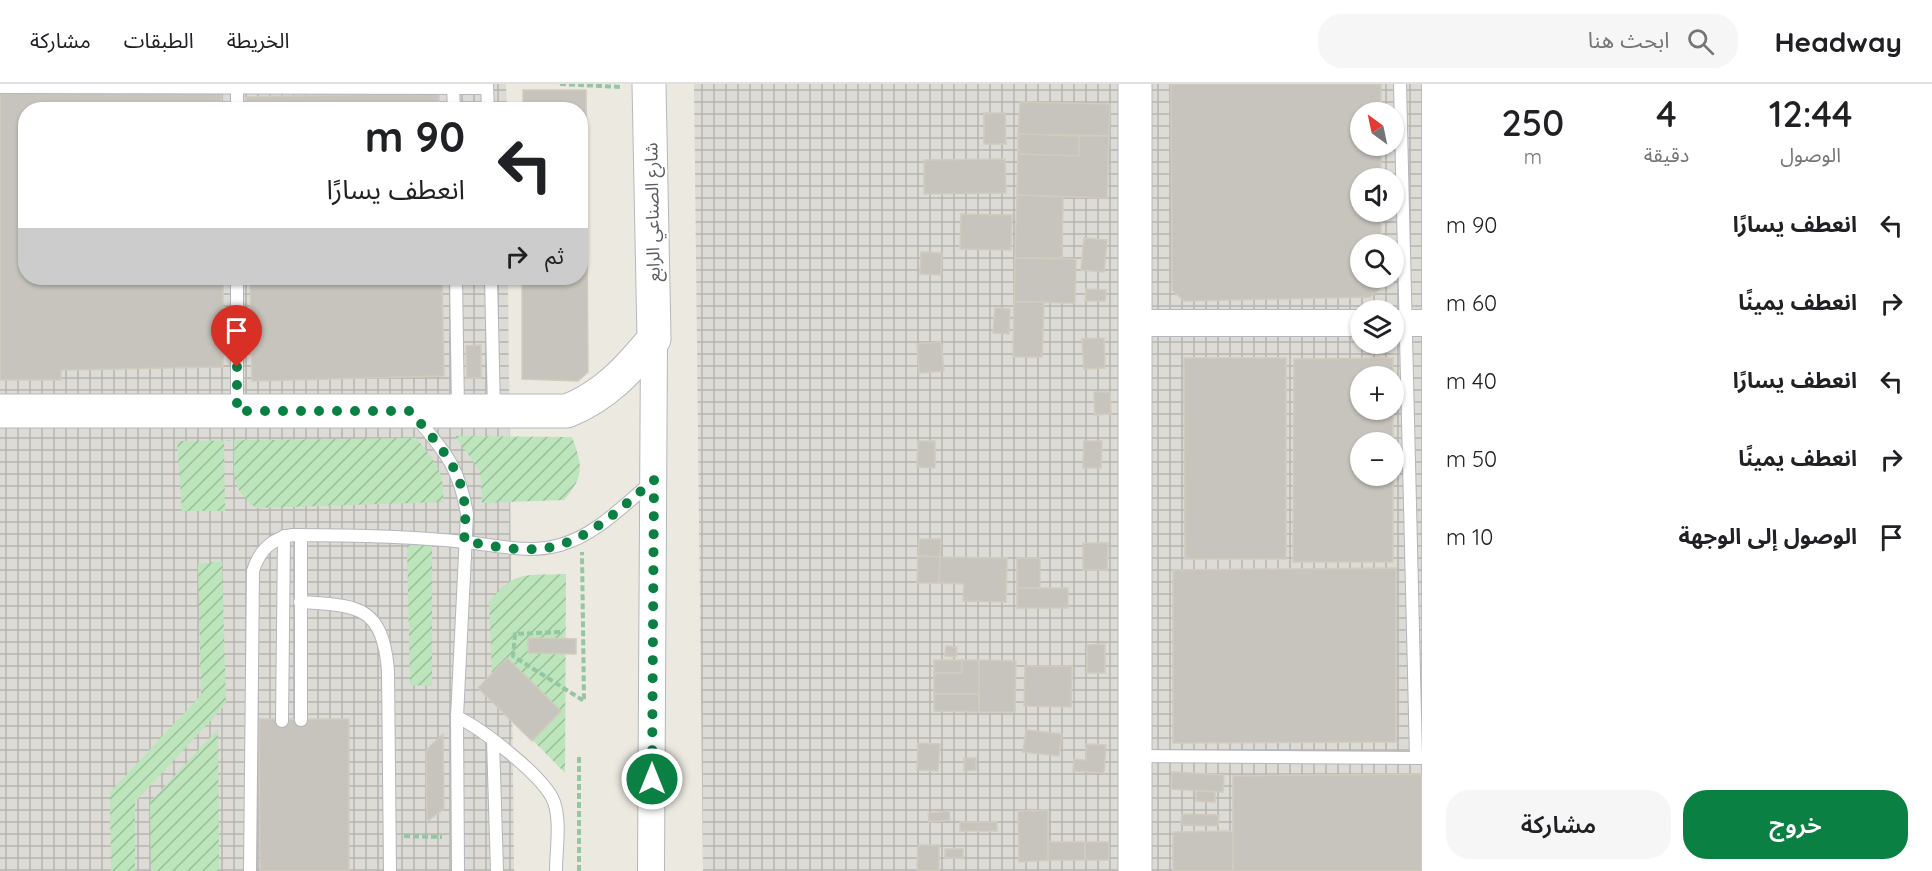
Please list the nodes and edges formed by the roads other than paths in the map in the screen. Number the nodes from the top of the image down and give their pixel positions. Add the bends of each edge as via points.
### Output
1 (1135, 84) edge
2 (1400, 84) edge
3 (487, 86) edge
4 (638, 86) edge
5 (0, 87) edge
6 (237, 87) junction
7 (453, 87) junction
8 (237, 102) edge
9 (454, 102) edge
10 (488, 102) edge
11 (237, 285) edge
12 (456, 285) edge
13 (491, 285) edge
14 (1135, 323) junction
15 (1350, 323) edge
16 (1407, 323) edge
17 (654, 339) junction
18 (0, 411) edge
19 (237, 411) junction
20 (410, 411) junction
21 (458, 411) junction
22 (494, 411) junction
23 (654, 480) junction
24 (301, 535) junction
25 (284, 536) junction
26 (464, 541) junction
27 (300, 602) junction
28 (457, 717) junction
29 (301, 720) dead end
30 (282, 721) dead end
31 (493, 740) junction
32 (1135, 756) junction
33 (1419, 758) edge
34 (250, 871) edge
35 (390, 871) edge
36 (458, 871) edge
37 (497, 871) edge
38 (556, 871) edge
39 (651, 871) edge
40 (1135, 871) edge

1 - 14 main road
2 - 16 lane
3 - 7 lane
3 - 10 lane
4 - 17 main road, شارع الصناعي الرابع
5 - 6 lane
6 - 7 lane
6 - 8 lane
7 - 9 lane
11 - 19 lane
12 - 21 lane
13 - 22 lane
14 - 15 street
14 - 32 main road
16 - 33 lane
17 - 22 main road via 615,382 585,404 567,411
17 - 23 street
18 - 19 main road
19 - 20 main road
20 - 21 main road
20 - 26 lane via 451,460 462,486 467,513
21 - 22 main road
23 - 26 lane via 582,537 560,545 537,549
23 - 39 street
24 - 25 lane
24 - 26 lane
24 - 27 lane
25 - 30 lane
25 - 34 lane via 264,549 253,571
26 - 28 lane
27 - 29 lane
27 - 35 lane via 351,605 373,621 386,645
28 - 31 lane
28 - 36 lane
31 - 37 lane
31 - 38 lane via 541,783 554,802
32 - 33 lane
32 - 40 main road

